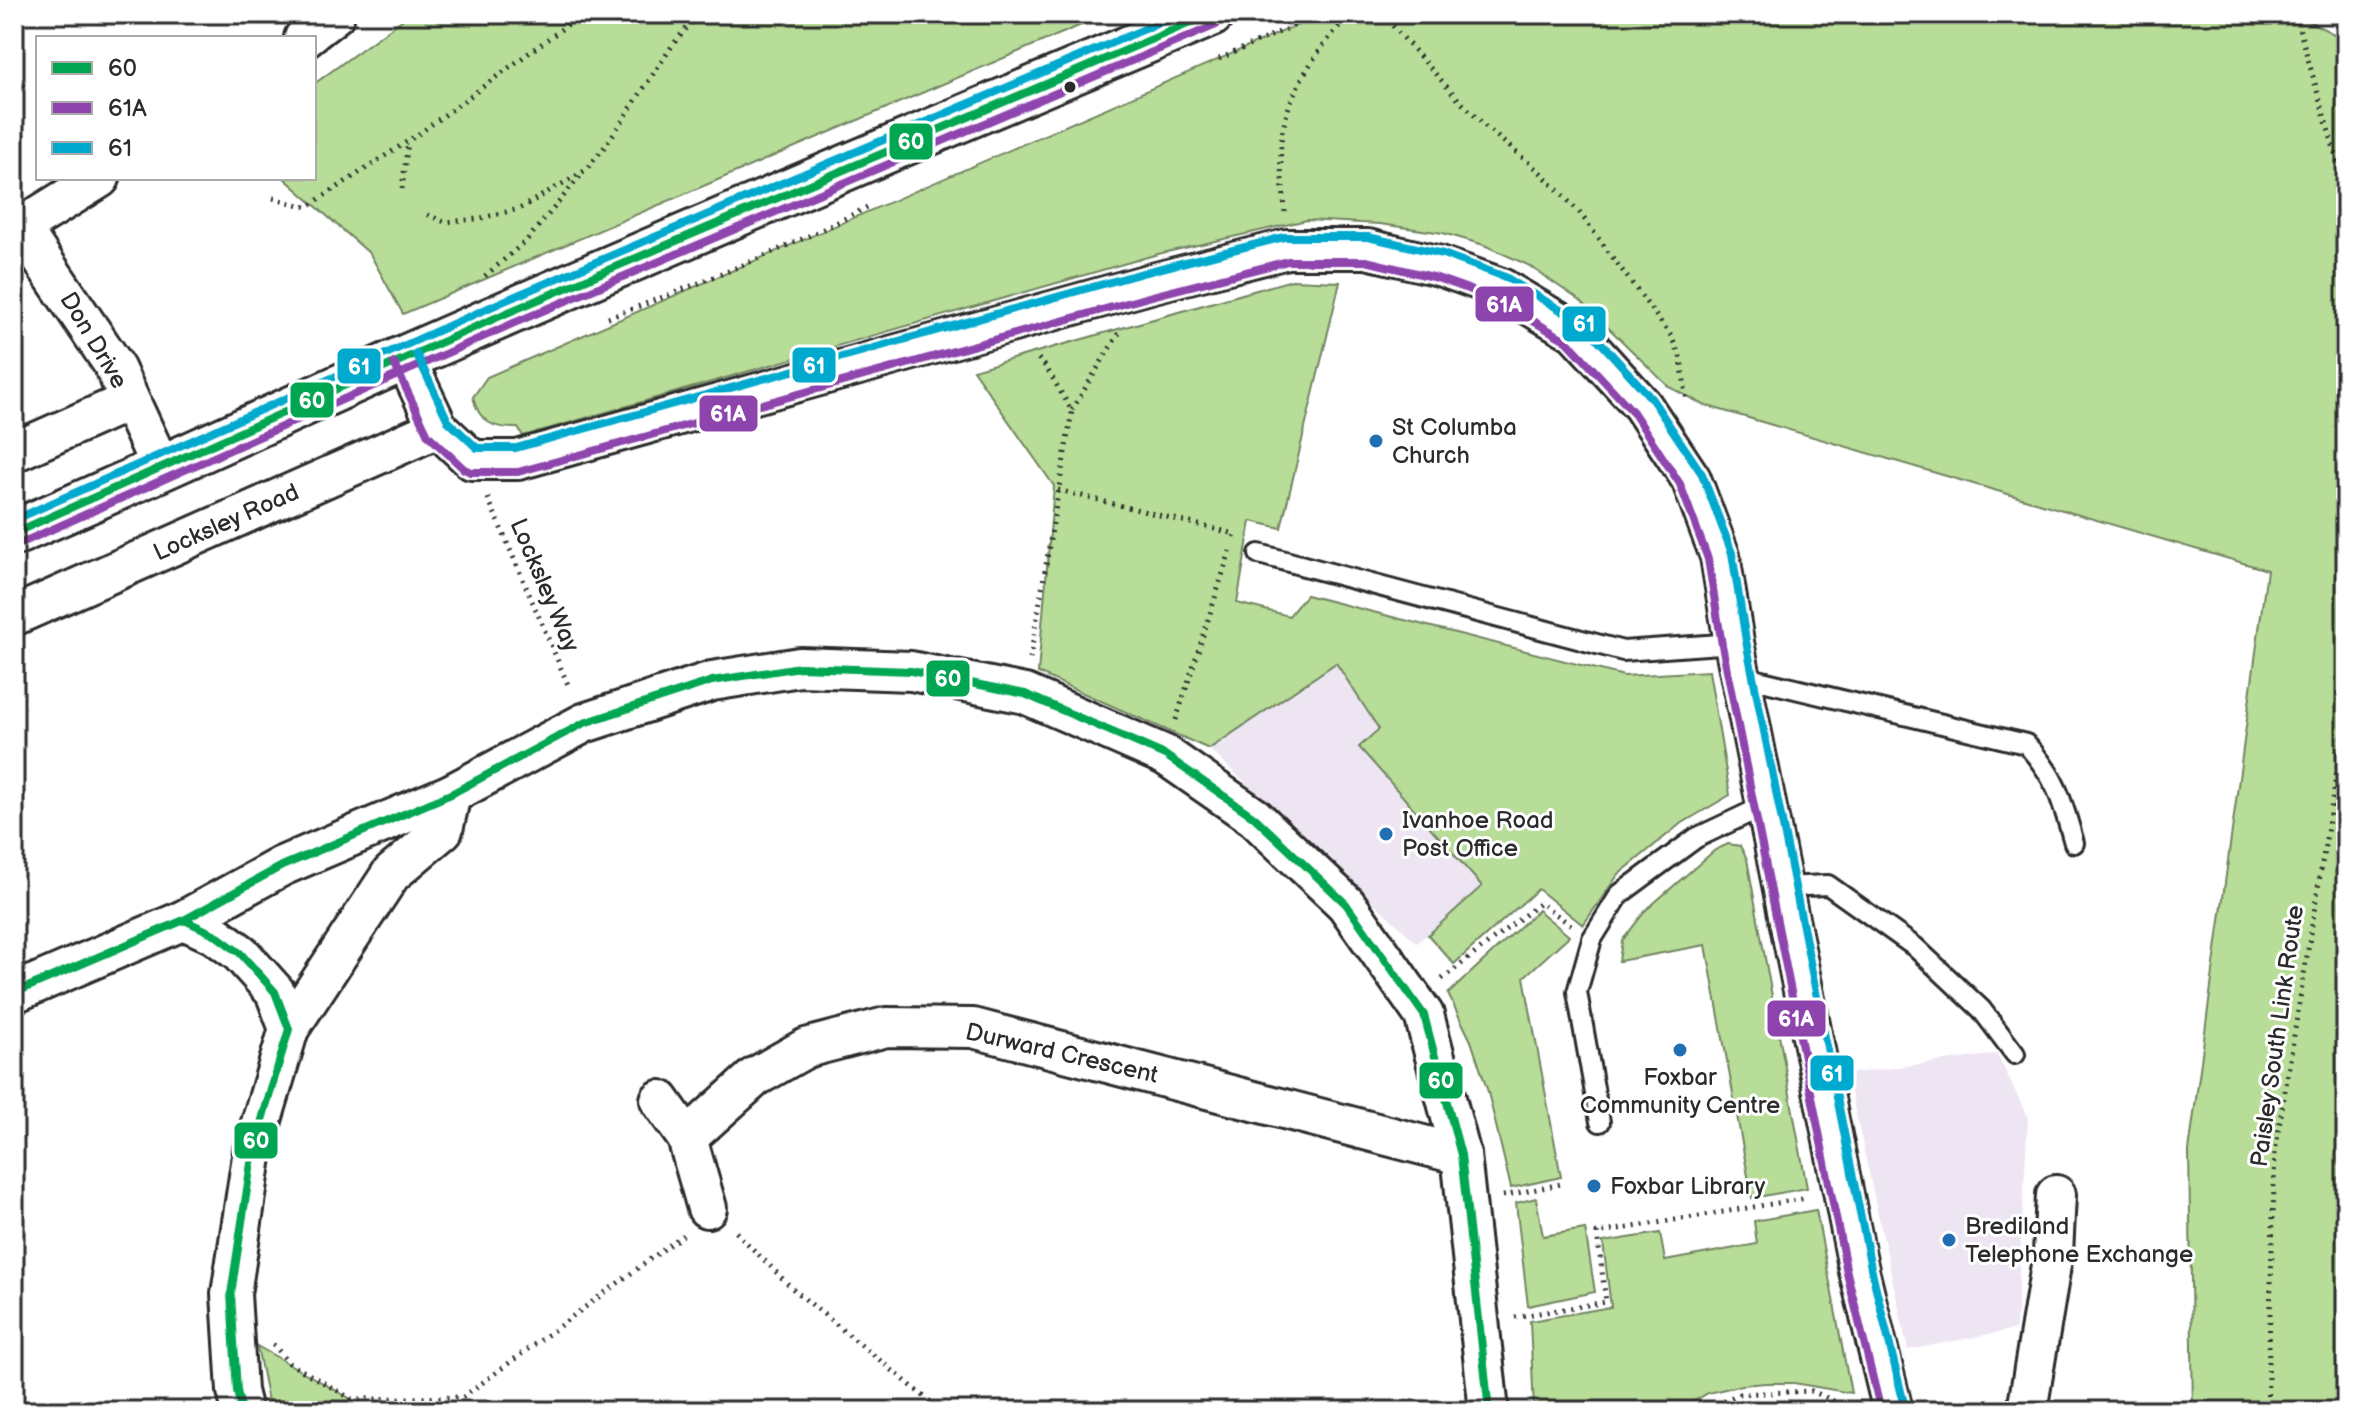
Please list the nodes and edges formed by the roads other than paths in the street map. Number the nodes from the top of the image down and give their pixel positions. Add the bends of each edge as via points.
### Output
1 (335, 14) edge
2 (1211, 14) edge
3 (307, 36) edge
4 (96, 180) edge
5 (18, 222) edge
6 (405, 358) junction
7 (129, 401) junction
8 (438, 428) junction
9 (14, 452) edge
10 (162, 470) junction
11 (14, 533) edge
12 (1259, 554) dead end
13 (14, 616) edge
14 (1738, 659) junction
15 (451, 794) junction
16 (1768, 804) junction
17 (2074, 843) dead end
18 (1782, 887) junction
19 (184, 920) junction
20 (14, 993) edge
21 (289, 1029) junction
22 (2015, 1054) dead end
23 (660, 1100) dead end
24 (1600, 1122) dead end
25 (687, 1138) junction
26 (1461, 1155) junction
27 (2056, 1195) dead end
28 (707, 1208) road end
29 (1482, 1406) edge
30 (242, 1411) edge
31 (1893, 1411) edge
32 (2027, 1411) edge

1 - 3 street
2 - 6 street
4 - 5 street
5 - 7 street, Don Drive via 113,364
6 - 8 street
6 - 10 street
7 - 9 street
7 - 10 street, Don Drive
8 - 13 street, Locksley Road
8 - 14 street via 472,460 518,460 1287,249 1367,249 1440,266 1501,288 1575,332 1642,405 1691,479 1720,556
10 - 11 street
12 - 14 lane via 1623,651
14 - 16 street
14 - 17 lane via 2026,744 2059,789
15 - 19 street via 282,866
15 - 21 street via 443,830 391,874
15 - 26 street via 584,723 712,681 800,667 911,671 1025,694 1165,755 1254,817 1346,904 1424,1015
16 - 18 street
16 - 24 lane via 1696,838 1620,894 1592,939 1577,992
18 - 22 lane via 1828,885 1915,947 1981,1009
18 - 31 street via 1859,1271
19 - 20 street
19 - 21 street via 240,953 275,992
21 - 30 street via 253,1150 231,1294
23 - 25 street
25 - 26 street, Durward Crescent via 755,1077 806,1048 886,1027 973,1028
25 - 28 street
26 - 29 street via 1480,1323
27 - 32 street via 2053,1253

